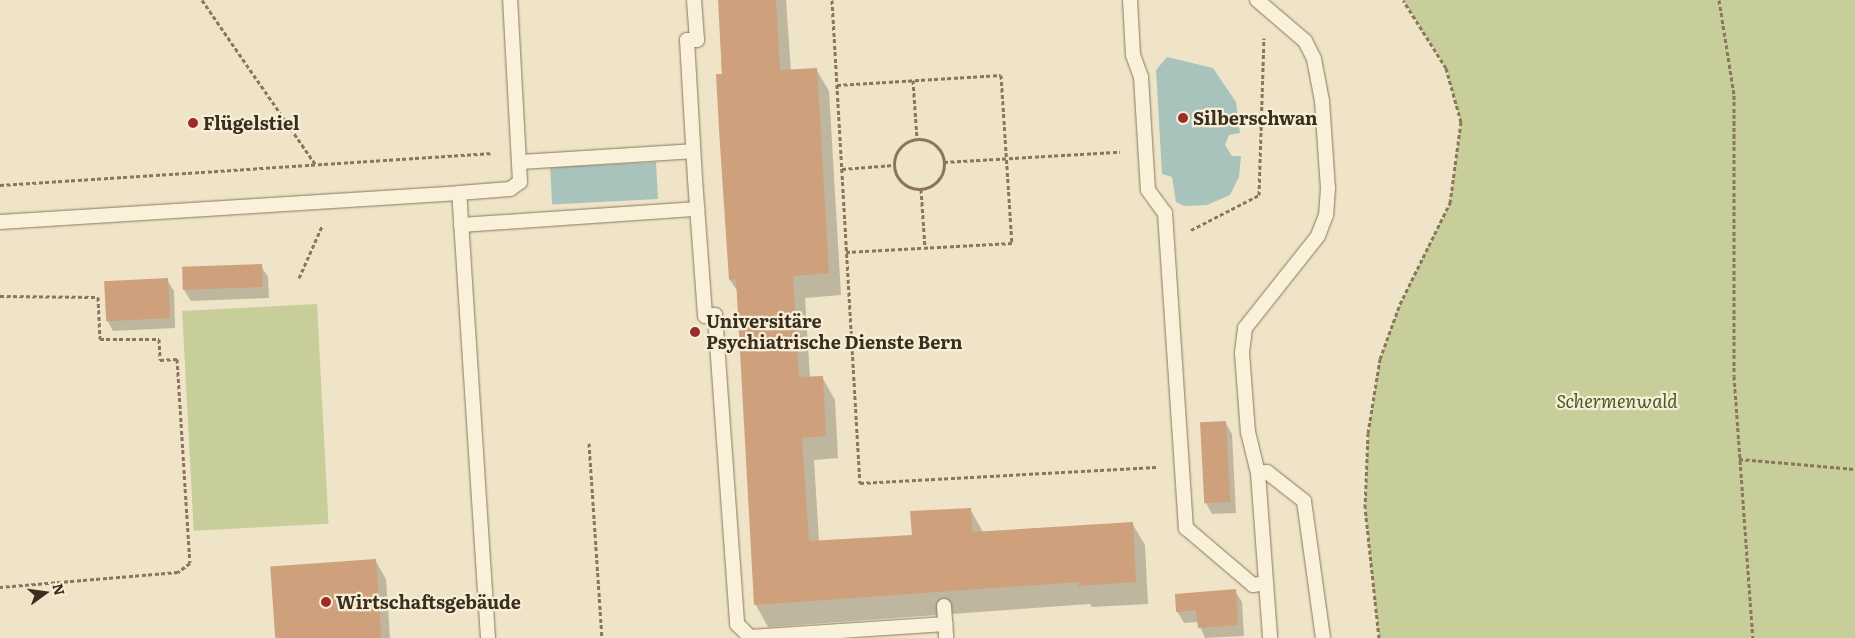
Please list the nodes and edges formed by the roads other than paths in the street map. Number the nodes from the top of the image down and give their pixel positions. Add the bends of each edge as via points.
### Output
1 (510, 0) edge
2 (694, 0) edge
3 (1130, 0) edge
4 (1257, 0) edge
5 (693, 151) junction
6 (520, 156) junction
7 (459, 193) junction
8 (697, 209) junction
9 (0, 222) edge
10 (461, 225) junction
11 (1258, 473) junction
12 (1266, 583) junction
13 (944, 606) dead end
14 (946, 624) junction
15 (882, 633) edge
16 (488, 638) edge
17 (946, 638) edge
18 (1270, 638) edge
19 (1323, 638) edge

1 - 6 lane
2 - 5 lane via 697,40 687,40
3 - 12 lane via 1148,190 1165,214 1186,528 1253,585
4 - 11 lane via 1304,41 1314,59 1322,101 1328,188 1326,215 1318,236 1244,328 1242,352 1248,432
5 - 6 lane
5 - 8 lane
6 - 7 lane via 516,188
7 - 9 lane
7 - 10 lane
8 - 10 lane
8 - 15 lane via 704,316 715,315 737,624 750,636
10 - 16 lane
11 - 12 lane
11 - 19 lane via 1267,472 1304,501
12 - 18 lane
13 - 14 lane
14 - 15 lane
14 - 17 lane

